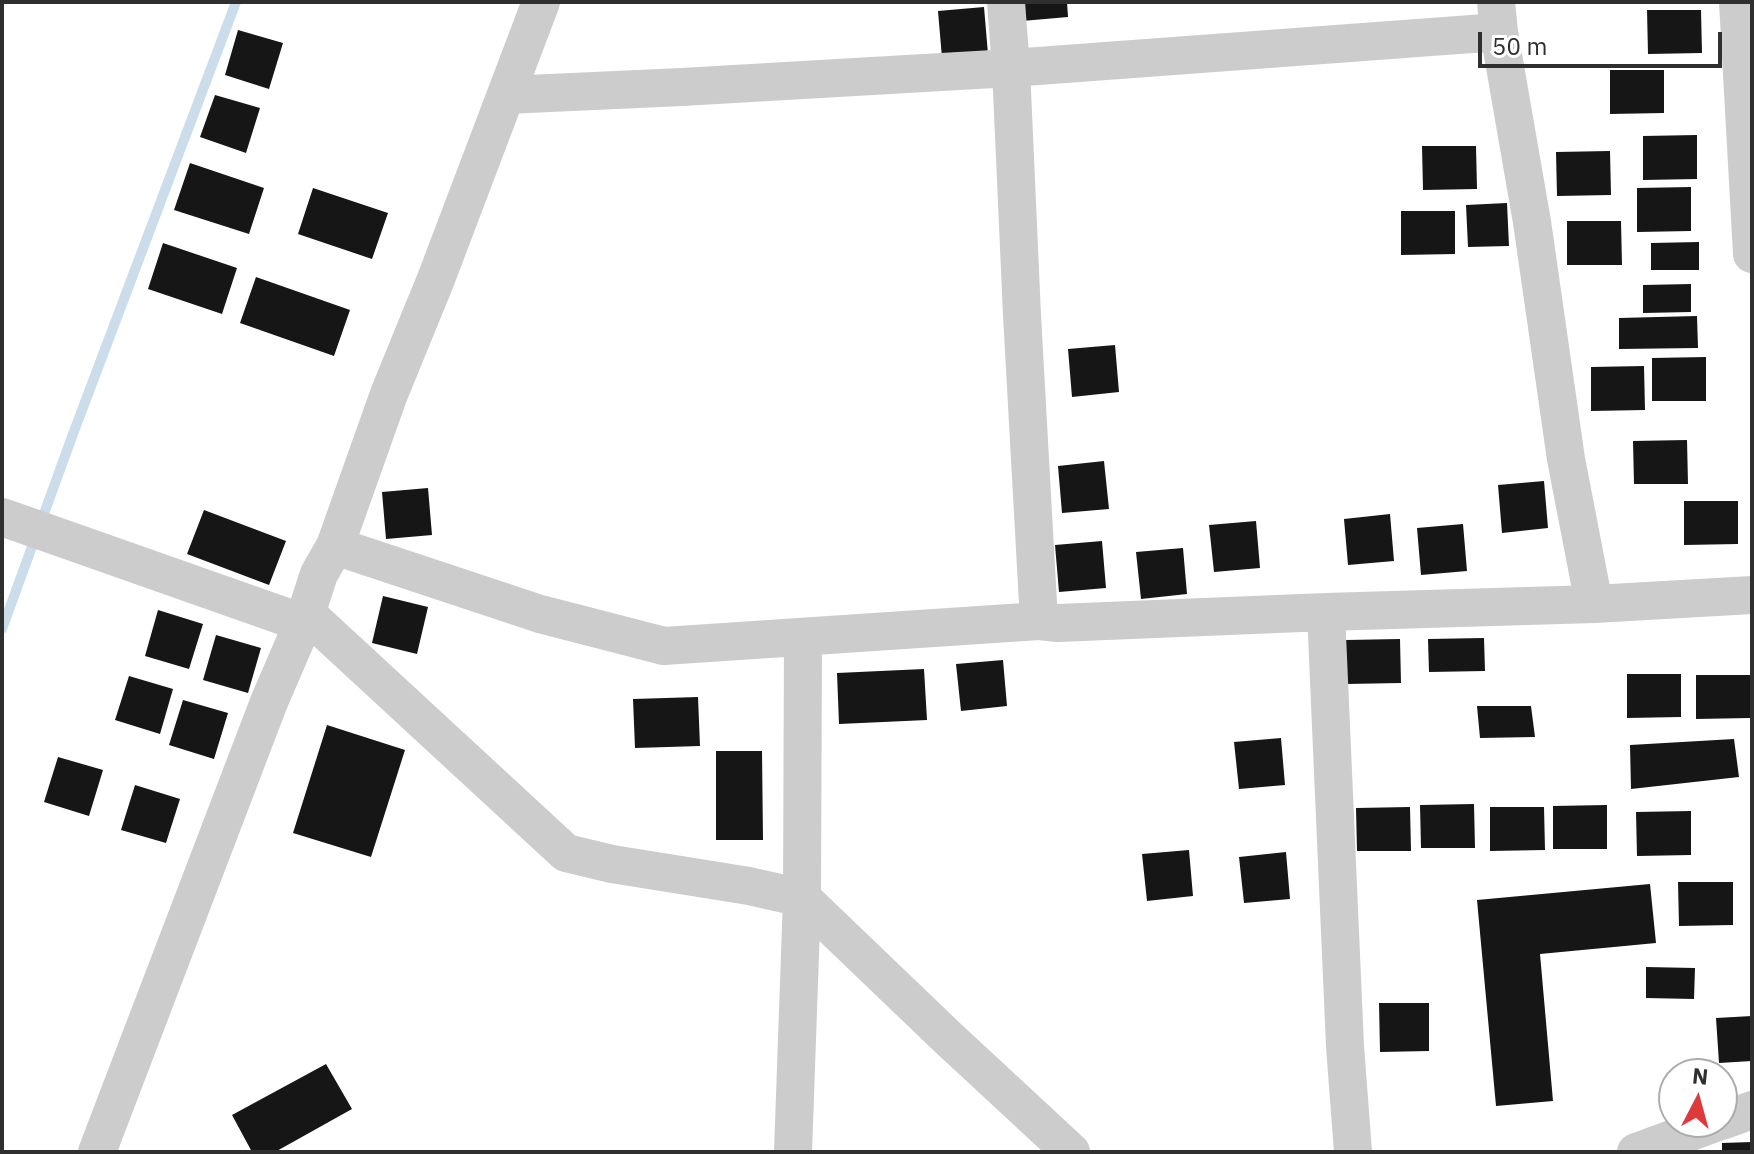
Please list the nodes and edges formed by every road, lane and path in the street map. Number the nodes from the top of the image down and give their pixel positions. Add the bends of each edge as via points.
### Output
1 (541, 2) edge
2 (1006, 2) edge
3 (1738, 2) edge
4 (1498, 17) edge
5 (1011, 68) junction
6 (506, 95) junction
7 (1751, 230) edge
8 (9, 520) edge
9 (335, 546) junction
10 (1752, 595) edge
11 (1594, 604) junction
12 (1326, 612) junction
13 (304, 618) junction
14 (1039, 621) junction
15 (803, 637) junction
16 (802, 898) junction
17 (1674, 1138) edge
18 (97, 1152) edge
19 (793, 1152) edge
20 (1071, 1152) edge
21 (1353, 1152) edge
22 (1636, 1152) edge

1 - 6 street
2 - 5 street
3 - 7 street
4 - 5 street
4 - 11 street via 1566,459
5 - 6 street
5 - 14 street
6 - 9 street
8 - 13 street
9 - 13 street
9 - 15 street via 540,614 664,646
10 - 11 street
11 - 12 street
12 - 14 street
12 - 21 street
13 - 16 street via 566,853
13 - 18 street
14 - 15 street
15 - 16 street
16 - 19 street
16 - 20 street
17 - 22 street

